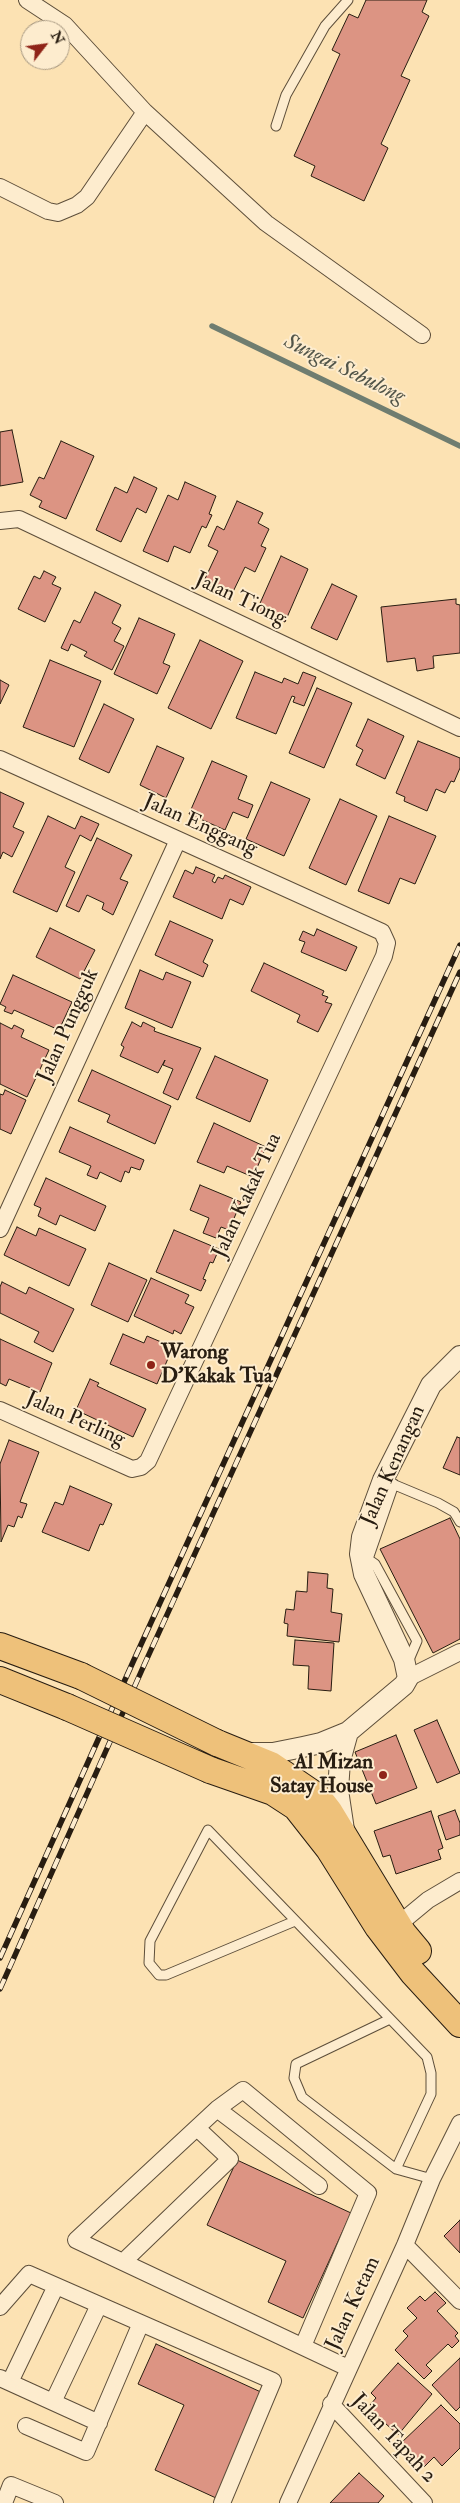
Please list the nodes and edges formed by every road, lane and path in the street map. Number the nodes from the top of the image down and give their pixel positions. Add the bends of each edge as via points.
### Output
1 (27, 0) edge
2 (348, 0) edge
3 (145, 112) junction
4 (276, 126) dead end
5 (0, 187) edge
6 (422, 335) dead end
7 (0, 521) edge
8 (460, 728) edge
9 (0, 759) edge
10 (178, 840) junction
11 (382, 932) joint
12 (0, 1229) edge
13 (460, 1356) edge
14 (0, 1410) edge
15 (132, 1469) joint
16 (389, 1482) junction
17 (460, 1522) edge
18 (0, 1641) edge
19 (0, 1646) edge
20 (460, 1652) edge
21 (28, 1657) junction
22 (407, 1672) junction
23 (0, 1680) edge
24 (348, 1732) junction
25 (228, 1748) junction
26 (346, 1839) junction
27 (460, 1882) edge
28 (295, 1921) junction
29 (399, 1924) junction
30 (460, 2002) edge
31 (390, 2019) junction
32 (460, 2024) edge
33 (217, 2109) junction
34 (460, 2123) edge
35 (196, 2128) junction
36 (396, 2169) junction
37 (432, 2180) junction
38 (319, 2186) dead end
39 (405, 2246) junction
40 (123, 2262) junction
41 (56, 2286) junction
42 (460, 2301) edge
43 (99, 2305) junction
44 (0, 2307) edge
45 (141, 2324) junction
46 (303, 2346) junction
47 (348, 2368) junction
48 (5, 2380) edge
49 (53, 2402) junction
50 (331, 2404) junction
51 (99, 2423) junction
52 (26, 2426) dead end
53 (4, 2503) edge
54 (55, 2503) edge
55 (222, 2503) edge
56 (288, 2503) edge
57 (424, 2503) edge

1 - 3 street via 65,25
2 - 4 lane via 325,26 286,95
3 - 5 street via 86,197 77,205 58,212 48,211
3 - 6 street via 266,223
7 - 8 street, Jalan Tiong via 20,519
9 - 10 street, Jalan Enggang
10 - 11 street, Jalan Enggang
10 - 12 street, Jalan Pungguk
11 - 15 street, Jalan Kakak Tua via 387,943 384,956 148,1461
13 - 16 street, Jalan Kenangan via 431,1385
14 - 15 street, Jalan Perling
16 - 17 lane via 454,1512
16 - 22 street, Jalan Kenangan via 362,1537 371,1593
18 - 21 street
19 - 21 main road
20 - 22 street
21 - 25 main road, bridge via 81,1676
22 - 24 street via 404,1685
23 - 32 main road, bridge via 210,1770 273,1792 296,1807 329,1849 390,1943
24 - 25 street via 321,1743 272,1753
24 - 26 street via 340,1761 338,1790
25 - 26 main road via 270,1765 318,1797
26 - 29 main road
27 - 29 street via 428,1900
28 - 28 lane via 208,1830 150,1941 150,1963 159,1975 166,1975
28 - 31 lane
29 - 30 main road
31 - 36 lane via 427,2057 431,2073 431,2094
31 - 36 lane via 296,2064 294,2078 302,2097
33 - 35 street
33 - 38 street
33 - 46 street via 243,2090 368,2193
34 - 37 street, Jalan Ketam
35 - 40 street via 230,2159
35 - 40 street via 76,2240
36 - 37 lane
37 - 39 street, Jalan Ketam
39 - 42 street
39 - 47 street, Jalan Ketam
40 - 46 street
41 - 43 street
41 - 44 street via 29,2274
41 - 48 street
43 - 45 street
43 - 49 street
45 - 51 street
45 - 55 street via 274,2381
46 - 47 street
47 - 50 street, Jalan Ketam
48 - 49 street
49 - 51 street
50 - 56 street, Jalan Ketam
50 - 57 street, Jalan Tapah 2
51 - 52 street via 86,2452
53 - 54 street via 11,2485

